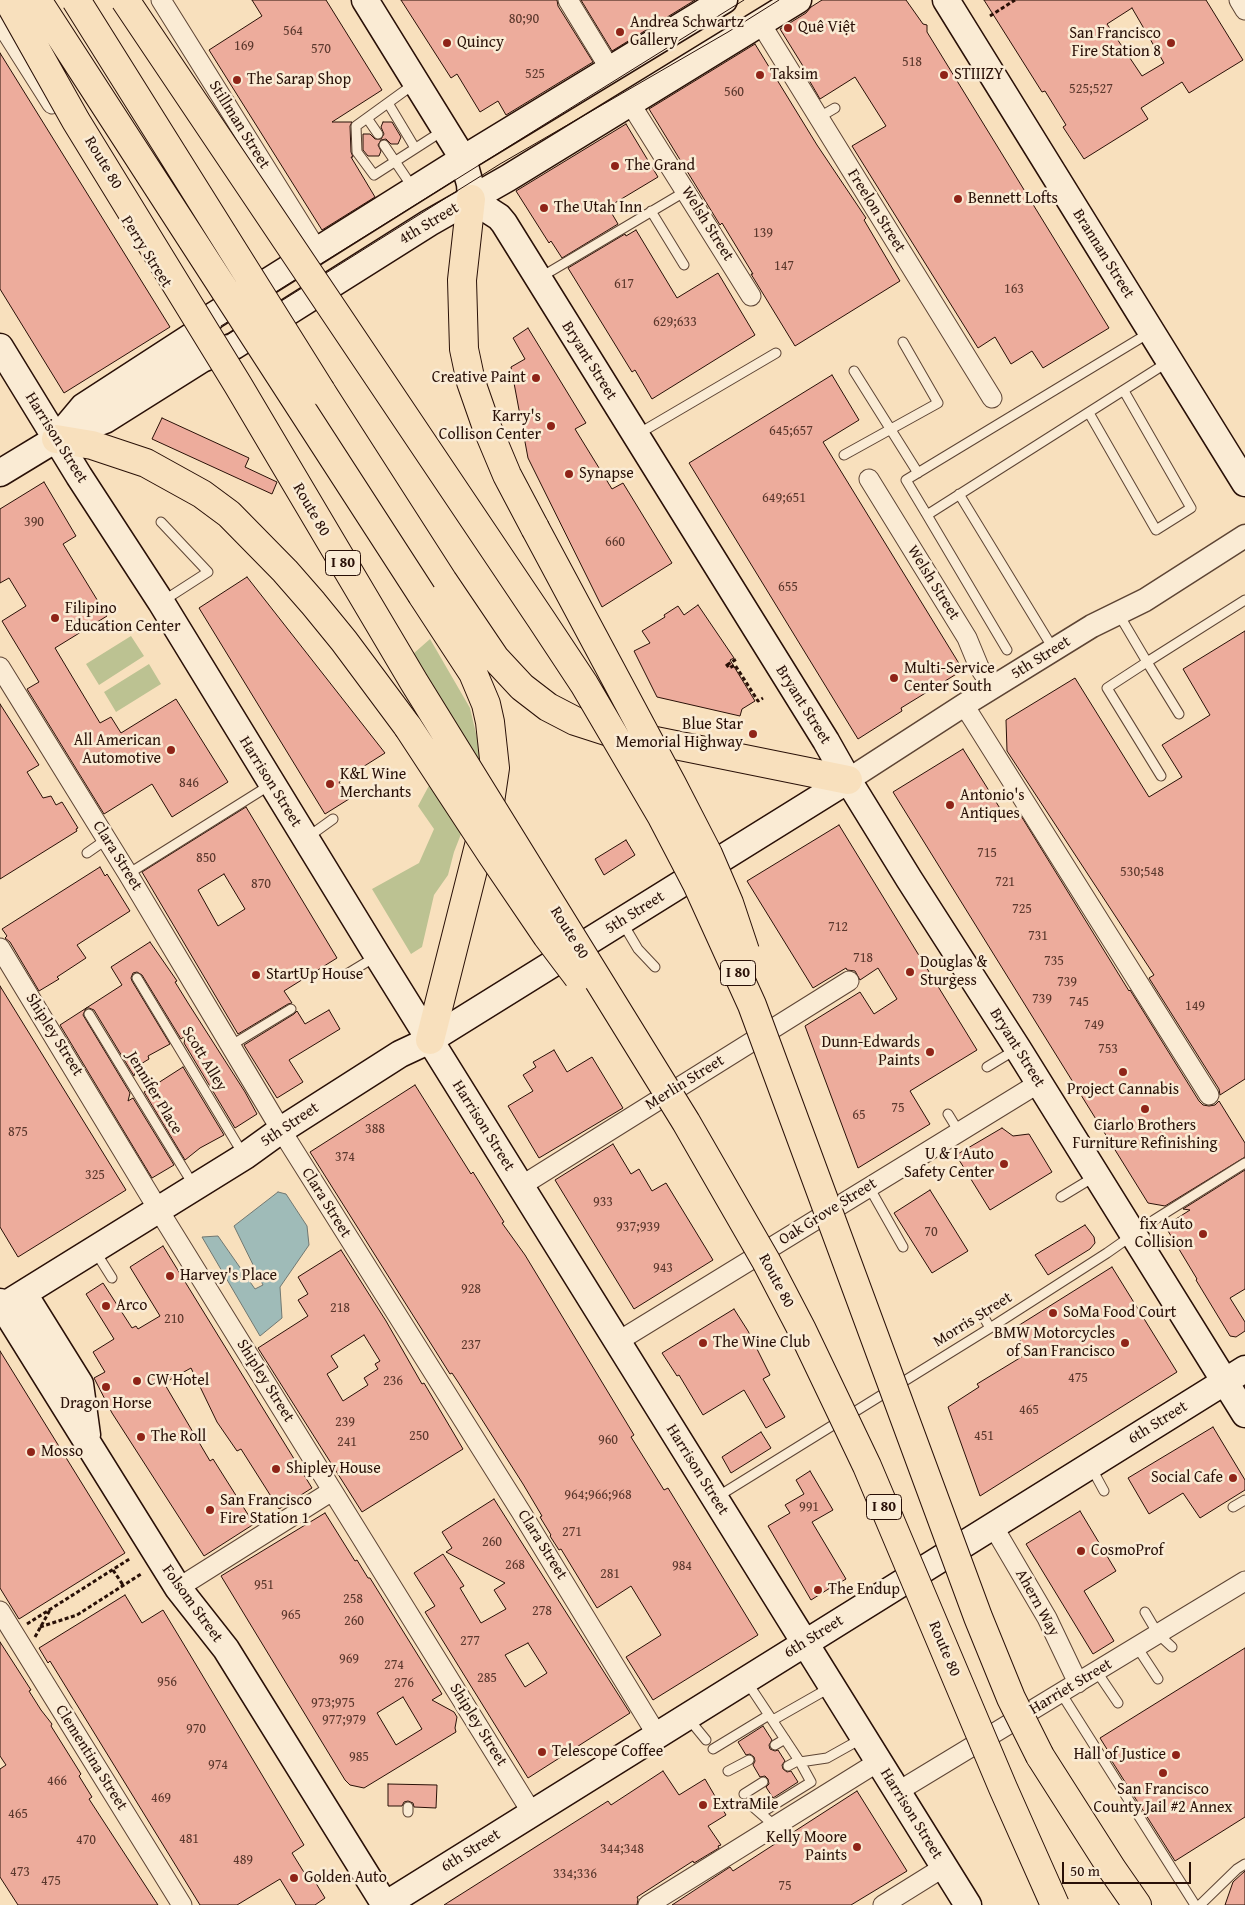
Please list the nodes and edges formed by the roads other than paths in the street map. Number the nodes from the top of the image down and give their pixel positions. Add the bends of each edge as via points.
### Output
1 (8, 0) edge
2 (37, 0) edge
3 (76, 0) edge
4 (125, 0) edge
5 (160, 0) edge
6 (365, 0) edge
7 (568, 0) edge
8 (724, 0) edge
9 (798, 0) edge
10 (946, 0) edge
11 (1239, 0) edge
12 (1245, 10) edge
13 (0, 22) edge
14 (761, 24) junction
15 (610, 68) junction
16 (417, 83) junction
17 (388, 103) junction
18 (630, 103) junction
19 (835, 108) dead end
20 (367, 118) junction
21 (818, 118) junction
22 (445, 129) junction
23 (378, 134) dead end
24 (384, 144) dead end
25 (415, 148) junction
26 (463, 159) junction
27 (395, 160) junction
28 (415, 190) junction
29 (686, 190) junction
30 (471, 199) junction
31 (651, 211) junction
32 (317, 250) junction
33 (684, 265) dead end
34 (538, 279) junction
35 (752, 296) dead end
36 (1151, 331) junction
37 (200, 342) junction
38 (903, 342) dead end
39 (0, 347) edge
40 (776, 353) dead end
41 (1170, 361) junction
42 (854, 371) dead end
43 (1124, 391) junction
44 (992, 398) dead end
45 (1089, 413) junction
46 (892, 429) junction
47 (636, 435) junction
48 (56, 439) junction
49 (844, 455) dead end
50 (0, 473) edge
51 (918, 473) junction
52 (870, 479) dead end
53 (1245, 483) edge
54 (959, 494) junction
55 (927, 515) junction
56 (160, 522) dead end
57 (1245, 536) edge
58 (433, 588) junction
59 (1245, 600) edge
60 (161, 602) junction
61 (1118, 613) junction
62 (1007, 650) dead end
63 (1054, 650) junction
64 (1147, 662) junction
65 (0, 667) edge
66 (993, 688) junction
67 (964, 705) junction
68 (1179, 714) dead end
69 (1162, 776) dead end
70 (848, 780) junction
71 (271, 784) junction
72 (333, 819) dead end
73 (305, 838) junction
74 (107, 839) junction
75 (87, 853) dead end
76 (128, 874) junction
77 (622, 922) junction
78 (0, 948) edge
79 (377, 955) junction
80 (655, 967) dead end
81 (347, 974) dead end
82 (137, 978) dead end
83 (849, 981) dead end
84 (292, 1009) dead end
85 (89, 1014) dead end
86 (430, 1040) junction
87 (230, 1046) junction
88 (1018, 1049) junction
89 (774, 1063) junction
90 (987, 1067) dead end
91 (1039, 1083) junction
92 (1209, 1094) dead end
93 (948, 1114) dead end
94 (686, 1122) junction
95 (281, 1130) junction
96 (959, 1132) junction
97 (245, 1156) junction
98 (1245, 1163) edge
99 (1096, 1175) junction
100 (194, 1186) junction
101 (520, 1186) junction
102 (869, 1187) junction
103 (1061, 1197) dead end
104 (158, 1209) junction
105 (1134, 1235) junction
106 (902, 1247) dead end
107 (93, 1249) junction
108 (112, 1278) dead end
109 (7, 1303) edge
110 (982, 1314) dead end
111 (990, 1328) junction
112 (618, 1342) junction
113 (1235, 1375) edge
114 (1245, 1414) edge
115 (1090, 1465) junction
116 (332, 1491) junction
117 (1104, 1491) dead end
118 (715, 1499) junction
119 (1245, 1500) edge
120 (1233, 1507) dead end
121 (993, 1526) junction
122 (1245, 1581) edge
123 (178, 1588) junction
124 (0, 1611) edge
125 (1146, 1612) dead end
126 (1158, 1634) junction
127 (804, 1643) junction
128 (1137, 1647) junction
129 (1172, 1647) dead end
130 (1097, 1672) junction
131 (745, 1679) junction
132 (1158, 1679) dead end
133 (1078, 1683) junction
134 (832, 1686) junction
135 (1061, 1693) junction
136 (1118, 1703) dead end
137 (686, 1716) junction
138 (771, 1718) junction
139 (657, 1735) junction
140 (863, 1738) junction
141 (785, 1739) junction
142 (706, 1740) dead end
143 (775, 1745) dead end
144 (713, 1749) dead end
145 (1040, 1756) junction
146 (749, 1760) dead end
147 (800, 1761) junction
148 (878, 1762) junction
149 (788, 1766) dead end
150 (728, 1771) dead end
151 (763, 1782) dead end
152 (897, 1792) junction
153 (744, 1794) dead end
154 (751, 1805) dead end
155 (532, 1813) junction
156 (761, 1813) junction
157 (775, 1826) junction
158 (1245, 1864) edge
159 (944, 1868) junction
160 (392, 1903) edge
161 (182, 1905) edge
162 (648, 1905) edge
163 (883, 1905) edge
164 (968, 1905) edge
165 (1055, 1905) edge
166 (1119, 1905) edge
167 (1137, 1905) edge
168 (1195, 1905) edge
169 (1200, 1905) edge

1 - 37 highway, Route 80 / I 80, bridge
2 - 58 highway, bridge
3 - 58 highway, bridge
4 - 89 highway, I 80, bridge via 584,684 697,884 752,1005
5 - 32 street, Stillman Street
6 - 16 main road
7 - 15 street
8 - 15 main road, 4th Street
9 - 14 main road, 4th Street
10 - 36 main road, Brannan Street
11 - 12 street
13 - 37 street, Perry Street
14 - 18 main road, 4th Street
14 - 21 street, Freelon Street
15 - 26 main road, 4th Street
16 - 17 lane
16 - 22 main road
17 - 20 lane
17 - 25 lane
18 - 29 street, Welsh Street
18 - 30 main road, 4th Street
19 - 21 lane
20 - 23 lane
20 - 27 lane via 356,126 357,152 374,175
21 - 44 street, Freelon Street
22 - 25 lane
22 - 26 main road
24 - 27 lane
25 - 27 lane
26 - 28 main road, 4th Street
26 - 30 main road
27 - 28 lane
28 - 32 main road, 4th Street
29 - 31 lane
29 - 35 street, Welsh Street
30 - 34 main road, Bryant Street via 499,217
30 - 37 main road, 4th Street via 429,222 234,346
30 - 89 highway, bridge via 462,289 464,349 486,426 507,475 708,854 746,953
31 - 33 lane
31 - 34 lane
32 - 37 main road, 4th Street via 213,316
34 - 47 main road, Bryant Street
36 - 41 main road, Brannan Street
36 - 51 lane
37 - 48 main road, 4th Street via 82,407
37 - 94 highway, Route 80 / I 80, bridge
38 - 46 lane via 938,403
39 - 48 main road, Harrison Street
40 - 47 lane
41 - 43 lane
41 - 53 main road, Brannan Street
42 - 46 lane
43 - 45 lane
43 - 45 lane via 1190,508 1156,530
45 - 54 lane
46 - 49 lane
46 - 51 lane
47 - 70 main road, Bryant Street
48 - 50 main road, 4th Street
48 - 60 main road, Harrison Street
48 - 94 highway, bridge via 100,448 146,463 202,494 256,539 313,603 376,683 547,936
51 - 55 lane via 906,480
52 - 66 street, Welsh Street via 967,638 979,667
54 - 55 lane
54 - 63 lane
55 - 62 lane
56 - 60 lane via 208,572
57 - 61 street, 5th Street via 1145,600
58 - 70 highway via 522,687 548,707 575,720 606,731
58 - 86 highway via 486,704 495,768 490,802
59 - 64 lane
60 - 71 main road, Harrison Street
61 - 63 street, 5th Street
61 - 64 lane
63 - 66 street, 5th Street
64 - 68 lane
64 - 69 lane via 1107,688
65 - 74 street, Clara Street
66 - 67 street, 5th Street
67 - 70 street, 5th Street
67 - 92 street
70 - 77 main road, 5th Street
70 - 88 main road, Bryant Street
71 - 73 main road, Harrison Street
71 - 76 lane
72 - 73 lane
73 - 79 main road, Harrison Street
74 - 75 lane
74 - 76 street, Clara Street
76 - 87 street, Clara Street
77 - 80 lane via 638,949
77 - 86 main road, 5th Street
78 - 104 street, Shipley Street
79 - 81 lane
79 - 86 main road, Harrison Street
82 - 97 lane, Scott Alley
83 - 101 street, Merlin Street
84 - 87 lane
85 - 100 lane, Jennifer Place
86 - 95 main road, 5th Street via 400,1054
86 - 101 main road, Harrison Street
87 - 95 street, Clara Street
88 - 90 lane
88 - 91 main road, Bryant Street
89 - 145 highway, I 80, bridge via 981,1626 1010,1698
91 - 96 street, Oak Grove Street
91 - 99 main road, Bryant Street
93 - 96 lane
94 - 165 highway, Route 80 / I 80, bridge via 766,1261 836,1398
95 - 97 main road, 5th Street
95 - 139 street, Clara Street
96 - 102 street, Oak Grove Street
97 - 100 main road, 5th Street
98 - 105 lane, Morris Street
99 - 103 lane
99 - 105 main road, Bryant Street
100 - 104 main road, 5th Street
101 - 112 main road, Harrison Street
102 - 106 lane
102 - 112 street, Oak Grove Street
104 - 107 main road, 5th Street
104 - 116 street, Shipley Street
105 - 111 lane, Morris Street
105 - 113 main road, Bryant Street
107 - 108 lane
107 - 109 main road, 5th Street
109 - 123 main road, Folsom Street via 88,1443
110 - 111 lane
111 - 118 lane, Morris Street
112 - 118 main road, Harrison Street
113 - 114 main road, Bryant Street
113 - 115 main road, 6th Street
115 - 117 lane
115 - 121 main road, 6th Street
116 - 123 street
116 - 155 street, Shipley Street
118 - 127 main road, Harrison Street
119 - 120 lane
121 - 127 main road, 6th Street
121 - 133 street, Ahern Way via 1047,1618
122 - 126 street, Harriet Street
123 - 160 main road, Folsom Street via 226,1650
124 - 161 street, Clementina Street
125 - 126 lane
126 - 128 street, Harriet Street
126 - 129 lane
127 - 131 main road, 6th Street
127 - 134 main road, Harrison Street
128 - 130 street, Harriet Street
128 - 132 lane
130 - 133 street, Harriet Street
130 - 136 lane
131 - 137 main road, 6th Street
131 - 138 lane
133 - 135 street, Harriet Street
134 - 138 lane
134 - 140 main road, Harrison Street
135 - 152 street, Harriet Street
135 - 168 lane
137 - 139 main road, 6th Street
137 - 142 lane
138 - 141 lane
138 - 144 lane
139 - 155 main road, 6th Street
140 - 147 lane via 827,1758
140 - 148 main road, Harrison Street
141 - 143 lane
141 - 147 lane
145 - 166 highway
145 - 167 highway, I 80
146 - 150 lane
147 - 149 lane
147 - 156 lane via 811,1782
148 - 152 main road, Harrison Street
148 - 157 street
151 - 153 lane
152 - 159 main road, Harrison Street
154 - 156 lane
155 - 160 main road, 6th Street
156 - 157 lane
157 - 162 street
158 - 169 lane
159 - 163 street
159 - 164 main road, Harrison Street

